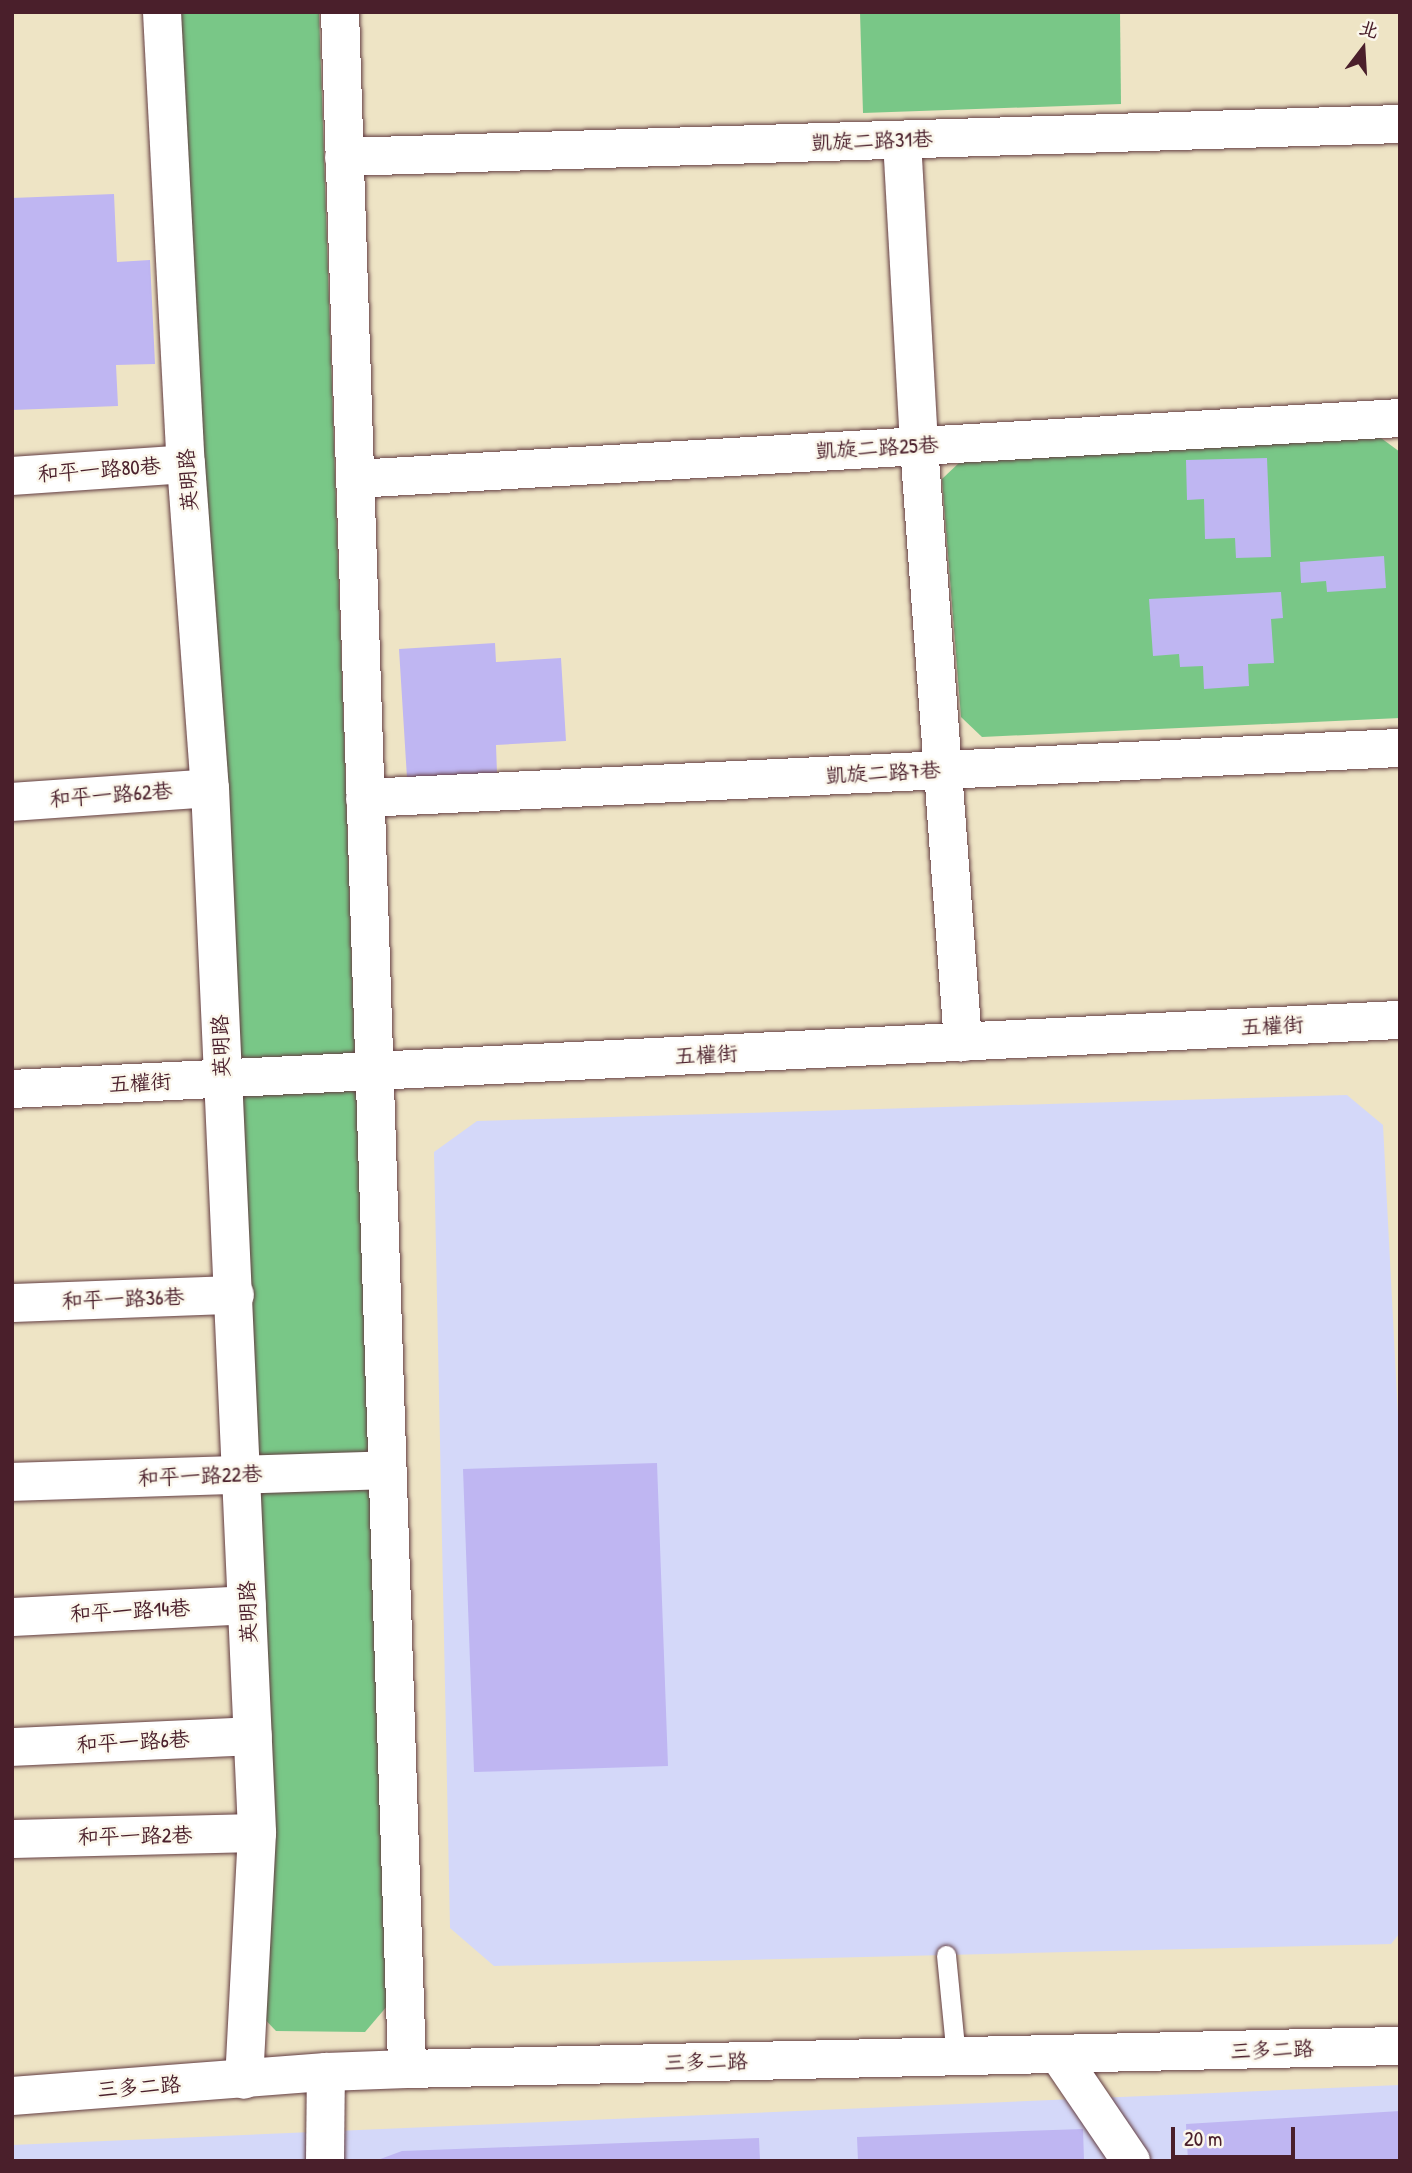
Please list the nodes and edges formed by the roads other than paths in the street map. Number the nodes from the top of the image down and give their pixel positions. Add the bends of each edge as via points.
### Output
1 (162, 12) edge
2 (340, 12) edge
3 (1400, 124) edge
4 (902, 140) junction
5 (344, 157) junction
6 (1400, 418) edge
7 (919, 446) junction
8 (186, 464) junction
9 (12, 476) edge
10 (355, 479) junction
11 (1400, 748) edge
12 (944, 770) junction
13 (211, 788) junction
14 (365, 798) junction
15 (12, 802) edge
16 (1400, 1020) edge
17 (963, 1042) junction
18 (375, 1071) junction
19 (223, 1078) junction
20 (12, 1089) edge
21 (235, 1295) junction
22 (12, 1303) edge
23 (387, 1470) junction
24 (242, 1474) junction
25 (12, 1482) edge
26 (247, 1605) junction
27 (12, 1617) edge
28 (253, 1736) junction
29 (12, 1747) edge
30 (257, 1833) junction
31 (12, 1839) edge
32 (946, 1955) dead end
33 (1400, 2046) edge
34 (1059, 2055) junction
35 (956, 2057) junction
36 (407, 2069) junction
37 (326, 2072) junction
38 (244, 2080) junction
39 (12, 2096) edge
40 (325, 2161) edge
41 (1131, 2161) edge

1 - 8 street, 英明路
2 - 5 street
3 - 4 street, 凱旋二路31巷
4 - 5 street, 凱旋二路31巷
4 - 7 street
5 - 10 street
6 - 7 street, 凱旋二路25巷
7 - 10 street, 凱旋二路25巷
7 - 12 street
8 - 9 street, 和平一路80巷
8 - 13 street, 英明路
10 - 14 street
11 - 12 street, 凱旋二路7巷
12 - 14 street, 凱旋二路7巷
12 - 17 street
13 - 15 street, 和平一路62巷
13 - 19 street, 英明路
14 - 18 street
16 - 17 street, 五權街
17 - 18 street, 五權街
18 - 19 street, 五權街
18 - 23 street
19 - 20 street, 五權街
19 - 21 street, 英明路
21 - 22 street, 和平一路36巷
21 - 24 street, 英明路
23 - 24 street, 和平一路22巷
23 - 36 street
24 - 25 street, 和平一路22巷
24 - 26 street, 英明路
26 - 27 street, 和平一路14巷
26 - 28 street, 英明路
28 - 29 street, 和平一路6巷
28 - 30 street, 英明路
30 - 31 street, 和平一路2巷
30 - 38 street, 英明路
32 - 35 lane
33 - 34 street, 三多二路
34 - 35 street, 三多二路
34 - 41 street
35 - 36 street, 三多二路
36 - 37 street, 三多二路
37 - 38 street, 三多二路
37 - 40 street
38 - 39 street, 三多二路

